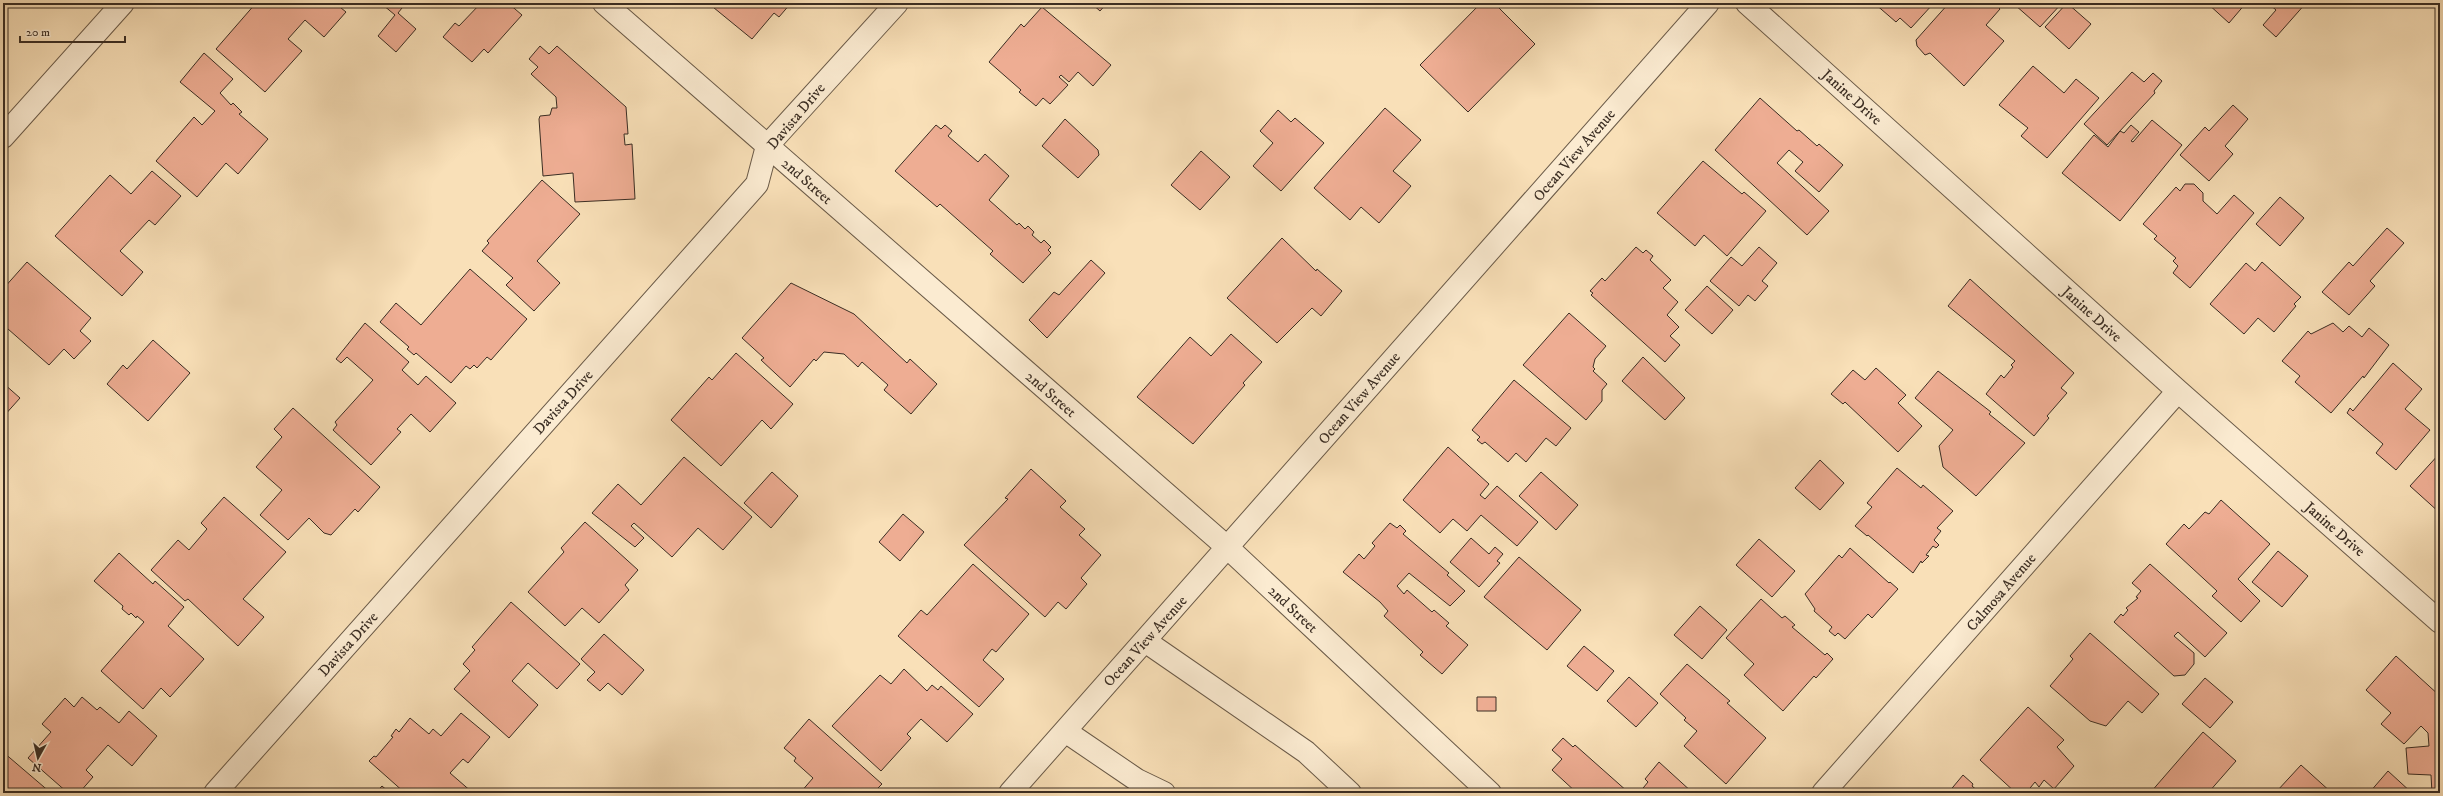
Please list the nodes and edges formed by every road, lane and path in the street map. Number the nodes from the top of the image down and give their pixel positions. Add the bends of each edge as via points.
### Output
1 (123, 3) edge
2 (604, 3) edge
3 (897, 3) edge
4 (1708, 3) edge
5 (1747, 3) edge
6 (3, 138) edge
7 (767, 146) junction
8 (2178, 391) junction
9 (1228, 547) junction
10 (2440, 622) edge
11 (1145, 641) junction
12 (1065, 731) junction
13 (215, 793) edge
14 (1010, 793) edge
15 (1164, 793) edge
16 (1350, 793) edge
17 (1490, 793) edge
18 (1824, 793) edge

1 - 6 street
2 - 7 street, 2nd Street
3 - 7 street, Davista Drive
4 - 9 street, Ocean View Avenue
5 - 8 street, Janine Drive
7 - 9 street, 2nd Street
7 - 13 street, Davista Drive via 757,184
8 - 10 street, Janine Drive
8 - 18 street, Calmosa Avenue
9 - 11 street, Ocean View Avenue
9 - 17 street, 2nd Street
11 - 12 street, Ocean View Avenue
11 - 16 street via 1306,752
12 - 14 street, Ocean View Avenue
12 - 15 street via 1138,780

